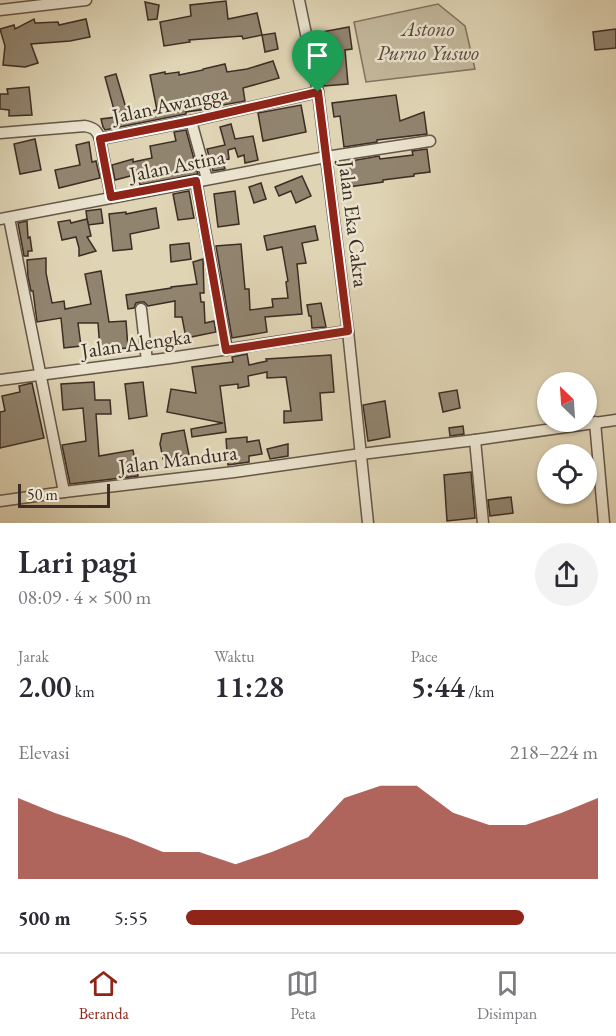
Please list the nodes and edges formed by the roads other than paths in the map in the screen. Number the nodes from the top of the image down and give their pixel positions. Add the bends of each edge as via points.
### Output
1 (86, 0) edge
2 (299, 0) edge
3 (0, 10) edge
4 (318, 92) junction
5 (191, 121) junction
6 (0, 133) edge
7 (100, 139) junction
8 (430, 141) dead end
9 (326, 157) junction
10 (201, 180) junction
11 (111, 197) junction
12 (5, 219) edge
13 (141, 309) dead end
14 (348, 331) junction
15 (226, 350) junction
16 (147, 361) junction
17 (40, 375) junction
18 (0, 380) edge
19 (616, 420) edge
20 (597, 422) edge
21 (537, 431) edge
22 (596, 432) edge
23 (475, 440) junction
24 (361, 454) junction
25 (64, 492) junction
26 (0, 501) edge
27 (368, 523) edge
28 (483, 523) edge
29 (604, 523) edge

1 - 3 street
2 - 4 street, Jalan Eka Cakra
4 - 5 street, Jalan Awangga
4 - 9 street, Jalan Eka Cakra
5 - 7 street, Jalan Awangga
5 - 10 street
6 - 7 street, Jalan Awangga via 85,126 98,132
7 - 11 street
8 - 9 street, Jalan Astina
9 - 10 street, Jalan Astina
9 - 14 street, Jalan Eka Cakra
10 - 11 street, Jalan Astina
10 - 15 street
11 - 12 street, Jalan Astina
12 - 17 street
13 - 16 street
14 - 15 street, Jalan Alengka
14 - 24 street, Jalan Eka Cakra
15 - 16 street, Jalan Alengka
16 - 17 street, Jalan Alengka
17 - 18 street, Jalan Alengka
17 - 25 street
19 - 20 street, Jalan Mandura
21 - 23 street, Jalan Mandura
22 - 29 street
23 - 24 street, Jalan Mandura
23 - 28 street
24 - 25 street, Jalan Mandura
24 - 27 street, Jalan Eka Cakra
25 - 26 street, Jalan Mandura

